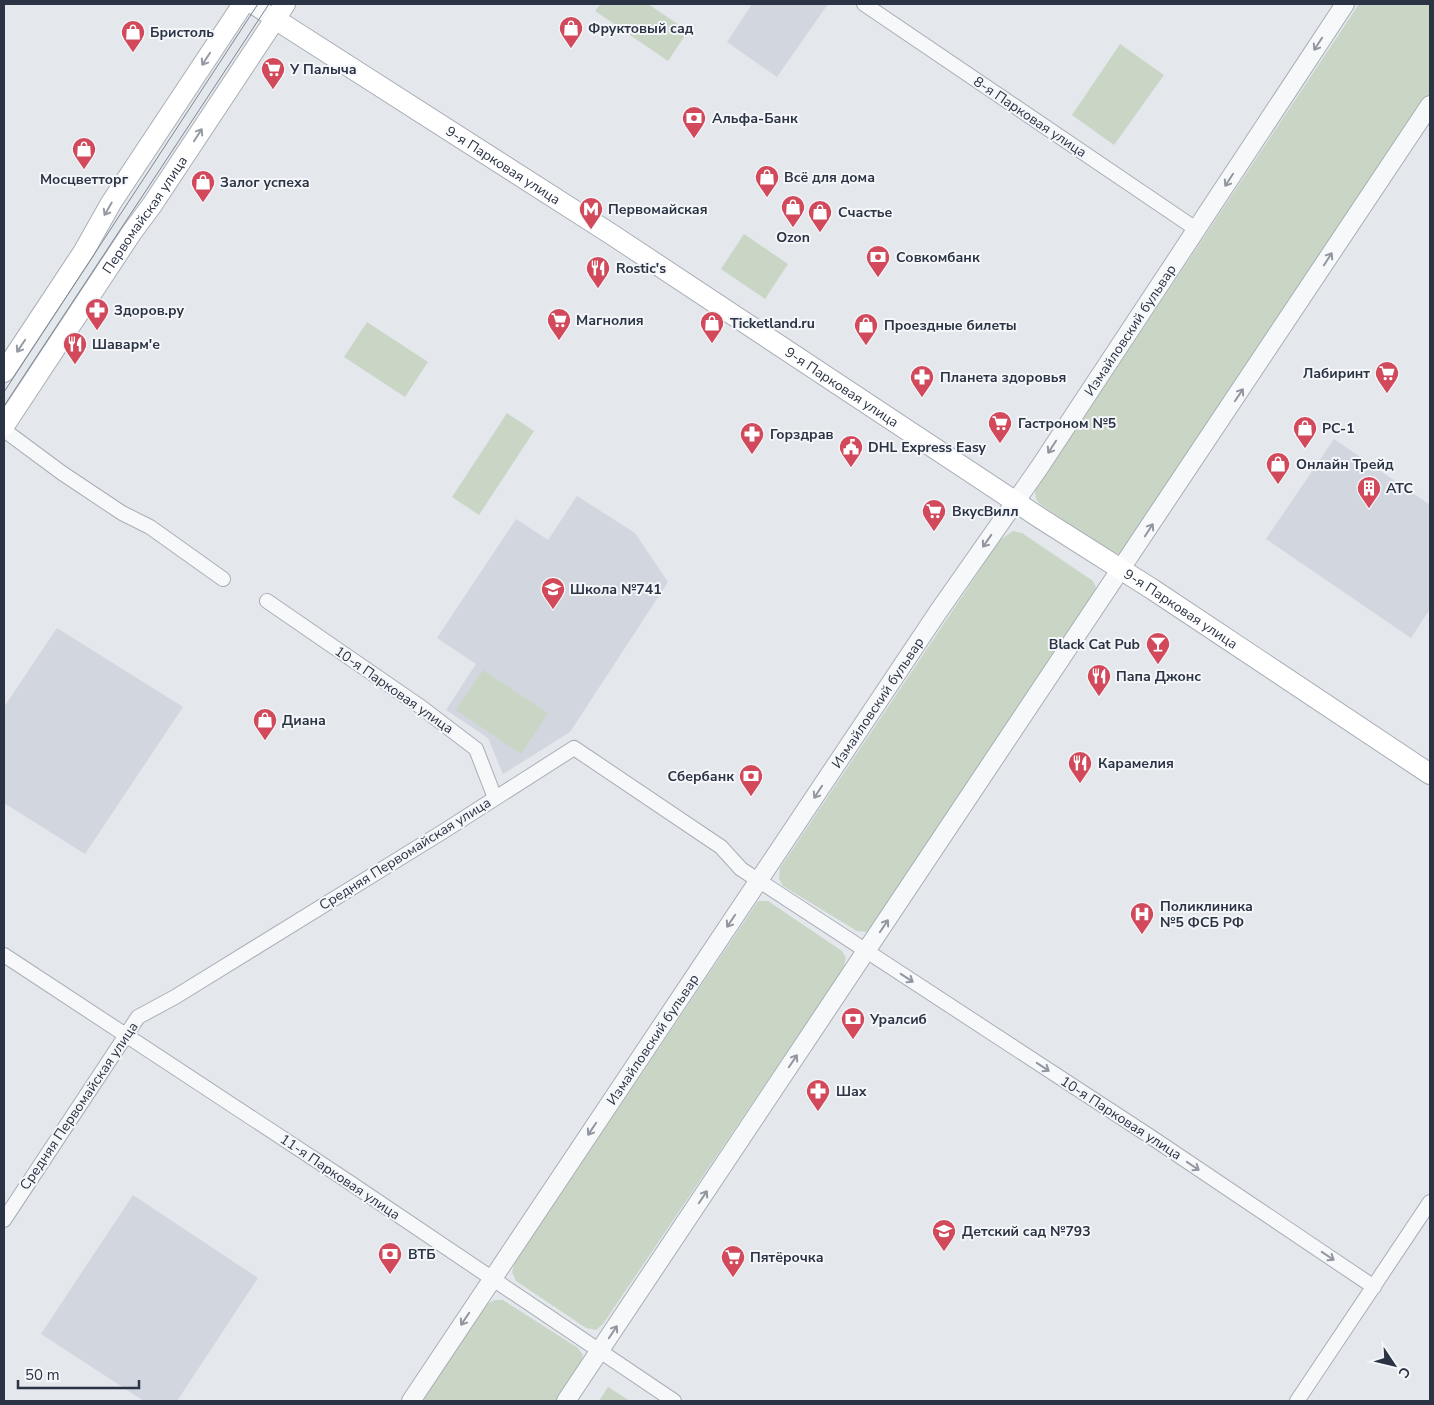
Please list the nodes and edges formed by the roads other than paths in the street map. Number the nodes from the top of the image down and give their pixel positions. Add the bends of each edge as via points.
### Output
1 (243, 4) edge
2 (252, 4) edge
3 (864, 4) edge
4 (1345, 4) edge
5 (280, 11) edge
6 (1430, 105) edge
7 (1196, 229) junction
8 (4, 372) edge
9 (4, 428) edge
10 (1015, 501) junction
11 (1122, 571) junction
12 (223, 579) dead end
13 (267, 601) dead end
14 (1430, 774) edge
15 (496, 798) junction
16 (759, 881) junction
17 (866, 952) junction
18 (4, 955) edge
19 (126, 1035) junction
20 (1430, 1202) edge
21 (4, 1220) edge
22 (492, 1278) junction
23 (1374, 1287) junction
24 (600, 1351) junction
25 (411, 1401) edge
26 (566, 1401) edge
27 (674, 1401) edge
28 (1297, 1401) edge

1 -> 8 main road
2 - 5 street, 9-я Парковая улица
3 - 7 street, 8-я Парковая улица
4 -> 7 street, Измайловский бульвар
9 -> 5 main road, Первомайская улица
5 - 10 main road, 9-я Парковая улица
11 -> 6 street
7 -> 10 street, Измайловский бульвар
9 - 12 street via 62,473 122,513 150,527
10 - 11 main road, 9-я Парковая улица
10 -> 16 street, Измайловский бульвар
11 - 14 main road, 9-я Парковая улица
17 -> 11 street
13 - 15 street, 10-я Парковая улица via 476,748
15 - 16 street, Средняя Первомайская улица via 574,748 721,847 741,869
15 - 19 street, Средняя Первомайская улица via 138,1017
16 - 17 street, Средняя Первомайская улица
16 -> 22 street, Измайловский бульвар
17 -> 23 street, 10-я Парковая улица via 1151,1136
24 -> 17 street
18 - 19 street, 11-я Парковая улица
19 - 21 street, Средняя Первомайская улица
19 - 22 street, 11-я Парковая улица
20 - 23 street
22 - 24 street, 11-я Парковая улица
22 -> 25 street, Измайловский бульвар
23 - 28 street
24 - 26 street
24 - 27 street, 11-я Парковая улица

